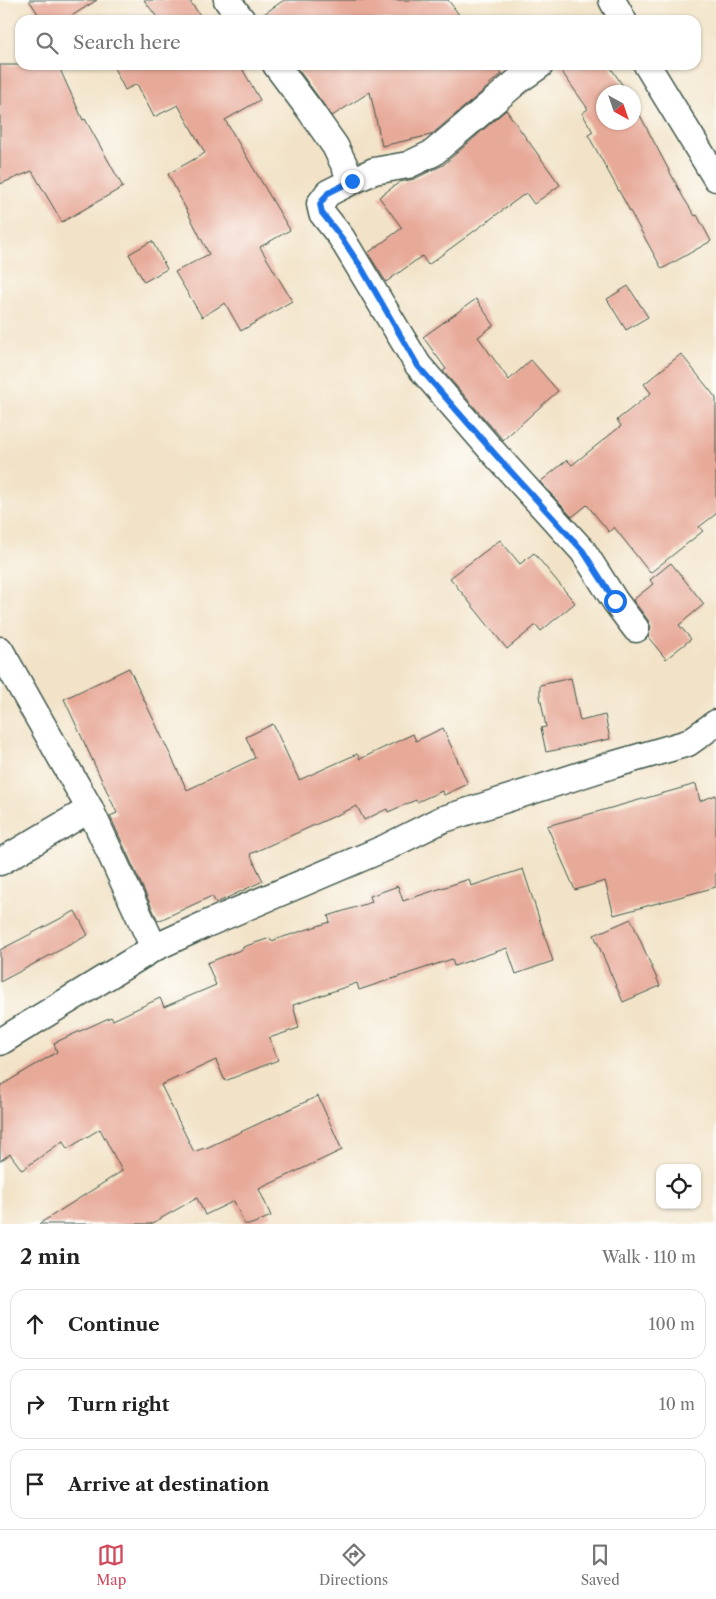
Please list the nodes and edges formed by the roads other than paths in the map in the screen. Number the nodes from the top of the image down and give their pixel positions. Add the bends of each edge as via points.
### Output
1 (226, 0) edge
2 (238, 15) edge
3 (280, 70) edge
4 (533, 70) edge
5 (650, 70) edge
6 (716, 178) edge
7 (352, 181) junction
8 (636, 629) dead end
9 (0, 650) edge
10 (716, 723) edge
11 (90, 809) junction
12 (0, 862) edge
13 (154, 948) junction
14 (0, 1042) edge

1 - 2 street
3 - 7 street via 335,146
4 - 7 street via 433,153 408,165 374,171
5 - 6 street
7 - 8 street via 328,193 320,204 322,213 361,267 418,366 583,551
9 - 11 street
10 - 13 street via 688,742 441,820 385,848
11 - 12 street
11 - 13 street
13 - 14 street

